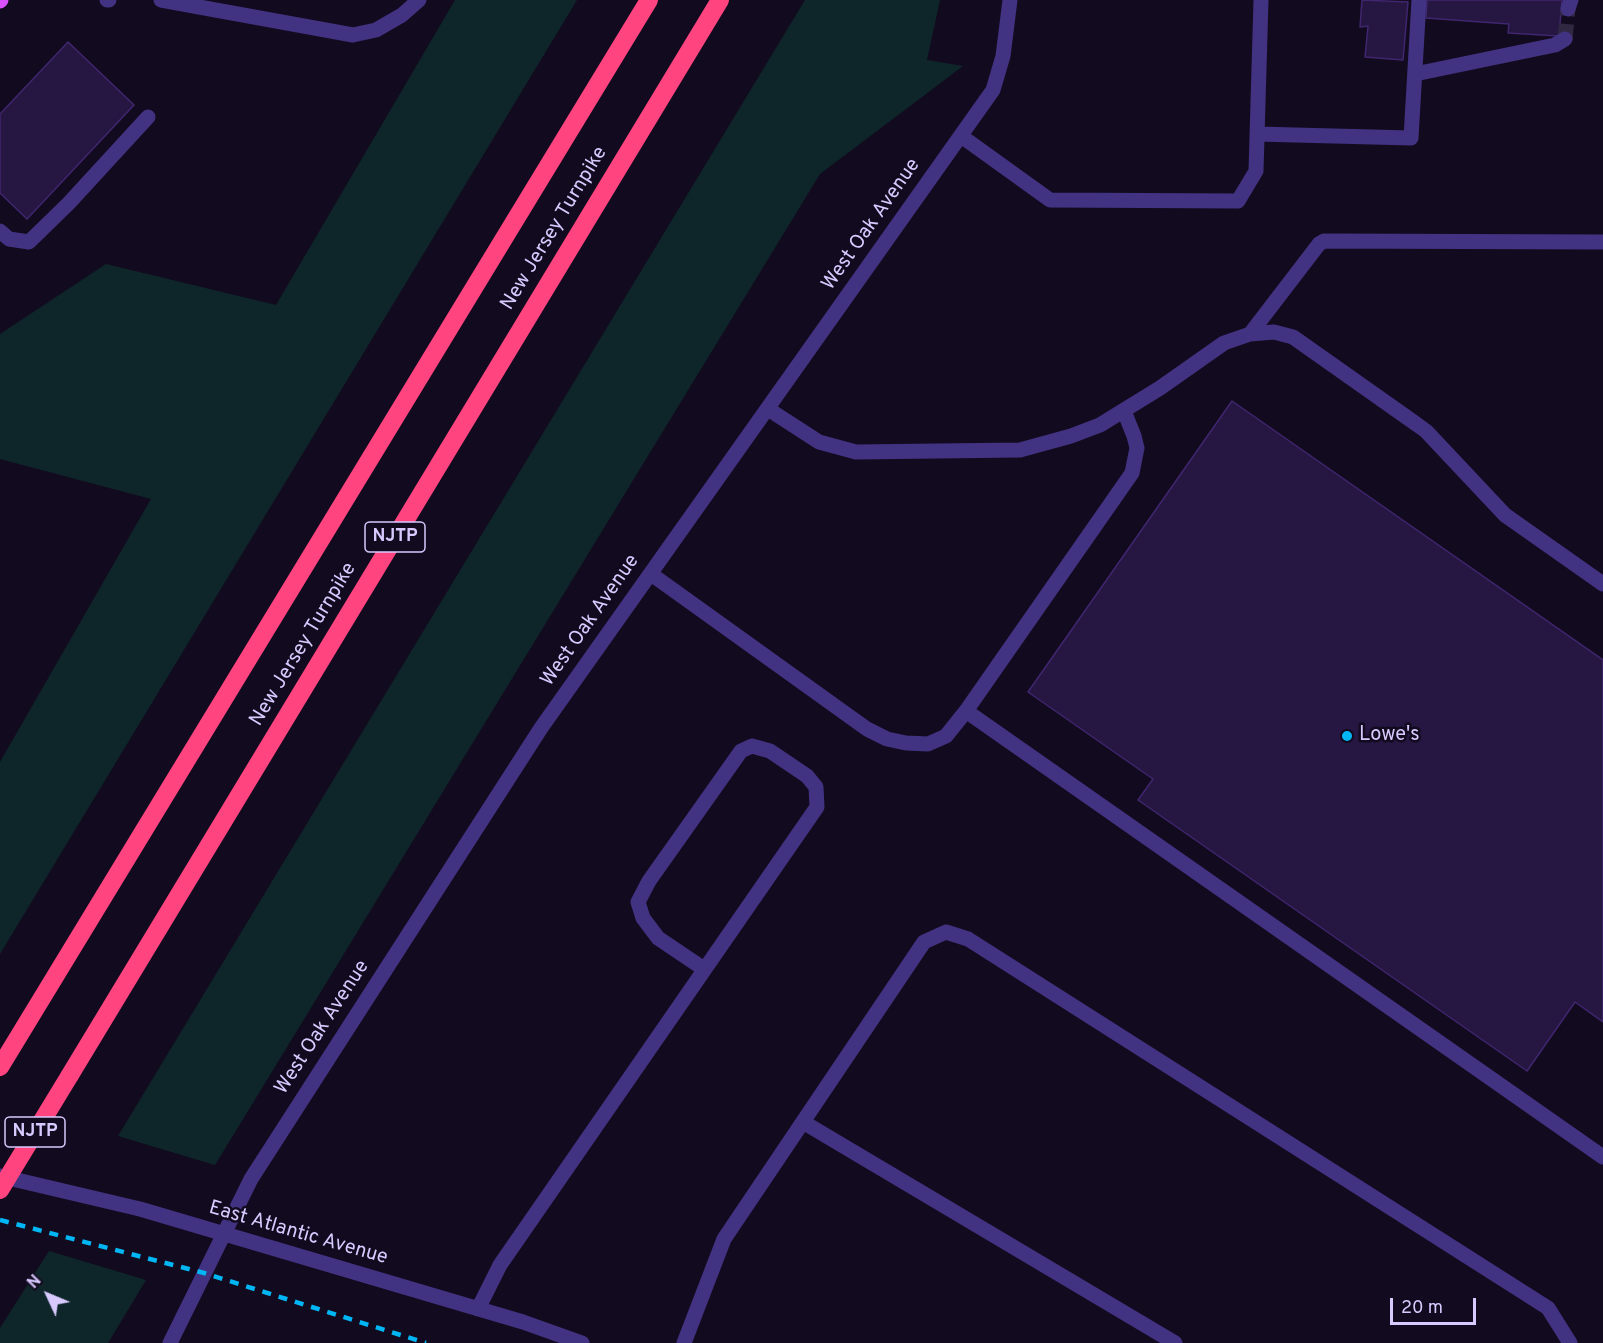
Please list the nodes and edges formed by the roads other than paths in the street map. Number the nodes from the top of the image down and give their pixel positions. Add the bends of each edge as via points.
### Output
1 (162, 0) edge
2 (419, 0) edge
3 (649, 0) edge
4 (720, 0) edge
5 (1010, 0) edge
6 (1261, 0) edge
7 (1419, 0) edge
8 (1565, 39) dead end
9 (1415, 74) junction
10 (148, 117) dead end
11 (1257, 134) junction
12 (961, 136) junction
13 (0, 231) edge
14 (1603, 242) edge
15 (1250, 334) junction
16 (768, 409) junction
17 (1124, 411) junction
18 (651, 574) junction
19 (1603, 584) edge
20 (966, 711) junction
21 (704, 969) junction
22 (0, 1067) edge
23 (802, 1122) junction
24 (1603, 1157) edge
25 (0, 1176) edge
26 (0, 1190) edge
27 (223, 1234) junction
28 (478, 1309) junction
29 (170, 1343) edge
30 (582, 1343) edge
31 (684, 1343) edge
32 (1175, 1343) edge
33 (1570, 1343) edge

1 - 2 street via 353,35 376,30
3 - 22 highway, New Jersey Turnpike / NJTP
4 - 26 highway, New Jersey Turnpike / NJTP, bridge
5 - 12 street, West Oak Avenue via 1003,56 993,90
6 - 11 street
7 - 9 street
8 - 9 street via 1555,45
9 - 11 street via 1411,138
10 - 13 street via 29,242 9,239
11 - 12 street via 1256,171 1238,201 1050,200
12 - 16 street, West Oak Avenue
14 - 15 street via 1324,241
15 - 17 street via 1224,343
15 - 19 street via 1274,332 1293,337 1366,388 1426,431 1505,515
16 - 17 street via 819,442 856,452 1020,450 1100,425
16 - 18 street, West Oak Avenue
17 - 20 street via 1137,448 1132,473
18 - 20 street via 867,729 887,739 928,744 946,736
18 - 27 street, West Oak Avenue via 535,738 251,1179
20 - 24 street
21 - 21 street via 818,807 816,787 807,776 770,751 752,746 741,751 638,902 643,918 658,938
21 - 28 street via 500,1265
23 - 31 street via 724,1239
23 - 32 street
23 - 33 street via 924,942 946,932 968,939 1548,1308
25 - 27 street, East Atlantic Avenue via 140,1209
27 - 28 street, East Atlantic Avenue
27 - 29 street, West Oak Avenue
28 - 30 street, East Atlantic Avenue

